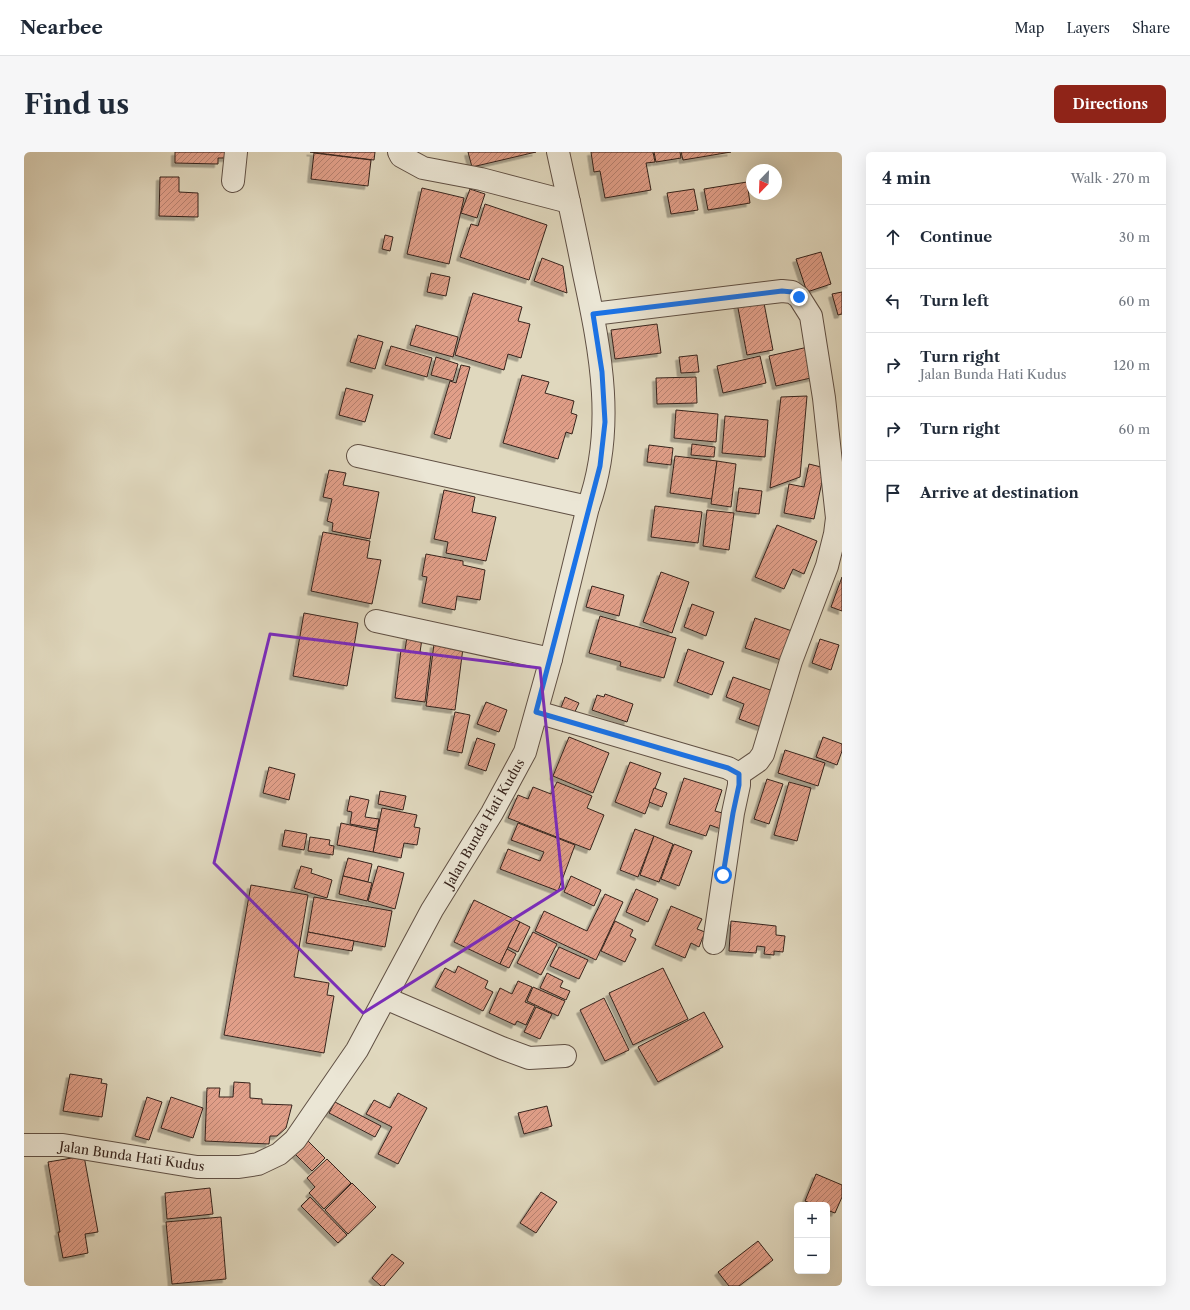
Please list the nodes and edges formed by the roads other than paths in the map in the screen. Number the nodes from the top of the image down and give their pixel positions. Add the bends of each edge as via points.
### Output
1 (236, 152) edge
2 (399, 152) edge
3 (558, 152) edge
4 (233, 181) dead end
5 (569, 202) junction
6 (593, 314) junction
7 (358, 456) dead end
8 (588, 508) junction
9 (376, 622) dead end
10 (551, 660) junction
11 (536, 712) junction
12 (739, 774) junction
13 (714, 942) dead end
14 (385, 998) junction
15 (565, 1056) dead end
16 (24, 1145) edge

1 - 4 street
2 - 5 street via 401,156 423,168 481,179
3 - 5 street, Jalan Bunda Hati Kudus
5 - 6 street, Jalan Bunda Hati Kudus
6 - 8 street, Jalan Bunda Hati Kudus via 602,372 605,422 600,466
6 - 12 street via 782,291 792,292 799,297 811,316 836,499 835,534 827,566 791,661 763,754 758,761
7 - 8 street
8 - 10 street, Jalan Bunda Hati Kudus
9 - 10 street
10 - 11 street, Jalan Bunda Hati Kudus
11 - 12 street via 728,768
11 - 14 street, Jalan Bunda Hati Kudus via 525,752 492,813 432,910
12 - 13 street
14 - 15 street via 529,1058
14 - 16 street, Jalan Bunda Hati Kudus via 357,1050 295,1140 279,1154 258,1164 239,1167 197,1167 63,1146

